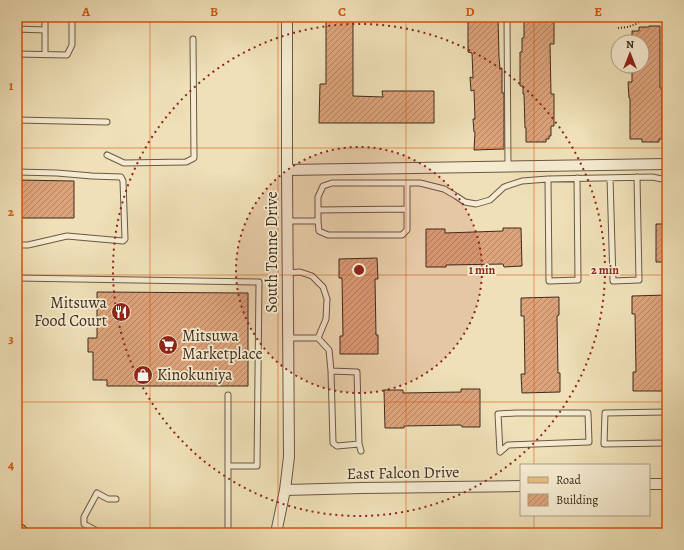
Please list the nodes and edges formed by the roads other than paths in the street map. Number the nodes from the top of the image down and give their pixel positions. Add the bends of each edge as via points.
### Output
1 (45, 17) edge
2 (72, 17) edge
3 (287, 17) edge
4 (507, 17) edge
5 (17, 29) edge
6 (45, 30) junction
7 (193, 39) dead end
8 (17, 54) edge
9 (45, 55) junction
10 (17, 120) edge
11 (107, 122) dead end
12 (107, 154) dead end
13 (667, 164) edge
14 (508, 166) junction
15 (287, 170) junction
16 (17, 172) edge
17 (637, 177) junction
18 (577, 178) junction
19 (610, 178) junction
20 (548, 179) junction
21 (667, 180) edge
22 (407, 183) junction
23 (407, 209) junction
24 (318, 210) junction
25 (287, 221) junction
26 (318, 221) junction
27 (17, 245) edge
28 (288, 272) junction
29 (17, 278) edge
30 (288, 338) junction
31 (318, 338) junction
32 (331, 371) junction
33 (228, 396) dead end
34 (667, 412) edge
35 (588, 414) joint
36 (667, 443) edge
37 (359, 444) junction
38 (361, 451) dead end
39 (229, 466) junction
40 (650, 484) edge
41 (667, 484) edge
42 (520, 486) edge
43 (285, 490) junction
44 (116, 499) dead end
45 (17, 531) edge
46 (20, 533) edge
47 (101, 533) edge
48 (228, 533) edge
49 (276, 533) edge

1 - 6 lane
2 - 9 lane via 72,45 67,55
3 - 15 street, South Tonne Drive
4 - 14 lane
5 - 6 lane
6 - 9 lane
7 - 12 lane via 194,158 186,162 124,163
8 - 9 lane
10 - 11 lane
13 - 14 street
14 - 15 street
15 - 25 street, South Tonne Drive
16 - 27 lane via 121,177 125,239 123,241 67,236
17 - 19 lane
17 - 19 lane via 639,280 613,281
17 - 21 lane
18 - 19 lane
18 - 20 lane
18 - 20 lane via 578,280 549,281
20 - 22 lane via 522,181 504,187 490,200 476,204 465,202 444,189 420,183
22 - 23 lane
22 - 24 lane via 332,183 323,186 318,197
23 - 24 lane
23 - 26 lane via 407,230 402,235 328,235 319,231
24 - 26 lane
25 - 26 lane
25 - 28 street, South Tonne Drive
28 - 30 street, South Tonne Drive
28 - 31 lane via 312,276 322,287 327,299 326,319
29 - 39 lane via 259,282 257,466
30 - 31 lane
30 - 43 street, South Tonne Drive via 289,457
31 - 32 lane via 329,350
32 - 37 lane via 357,372
32 - 37 lane via 333,443 337,446
33 - 39 lane
34 - 36 lane via 605,414 604,444
35 - 35 lane via 498,414 500,452 508,445 589,442
37 - 38 lane
39 - 48 lane
40 - 41 street
42 - 43 street, East Falcon Drive
43 - 49 street, South Tonne Drive
44 - 47 lane via 108,499 97,494 84,517 84,524
45 - 46 main road

